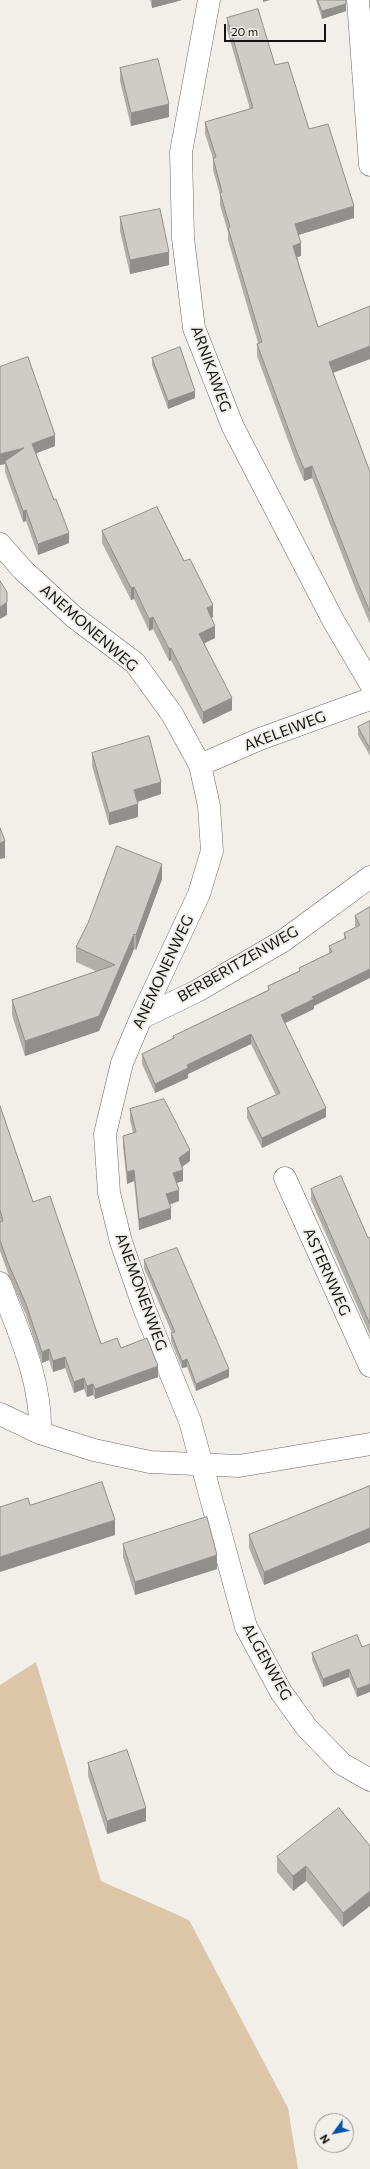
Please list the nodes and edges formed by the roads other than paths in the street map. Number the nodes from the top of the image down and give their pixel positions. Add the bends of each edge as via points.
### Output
1 (209, 0) edge
2 (358, 0) edge
3 (370, 165) edge
4 (0, 544) edge
5 (370, 683) edge
6 (370, 699) edge
7 (200, 765) junction
8 (370, 877) edge
9 (141, 1018) junction
10 (285, 1178) dead end
11 (0, 1283) edge
12 (370, 1366) edge
13 (0, 1414) edge
14 (40, 1433) junction
15 (370, 1444) edge
16 (203, 1465) junction
17 (370, 1780) edge

1 - 5 street, ARNIKAWEG via 180,152 183,238 194,328 233,427 334,622
2 - 3 street
4 - 7 street, ANEMONENWEG via 23,570 74,617 135,664 172,714
6 - 7 street, AKELEIWEG
7 - 9 street, ANEMONENWEG via 209,806 212,851 199,894
8 - 9 street, BERBERITZENWEG via 283,942 197,991
9 - 16 street, ANEMONENWEG via 122,1063 105,1134 109,1193 121,1242 144,1308 190,1421
10 - 12 street, ASTERNWEG
11 - 14 street via 34,1378
13 - 14 street
14 - 16 street via 94,1450 150,1462
15 - 16 street via 239,1466
16 - 17 street, ALGENWEG via 221,1541 246,1627 281,1692 307,1728 342,1764

